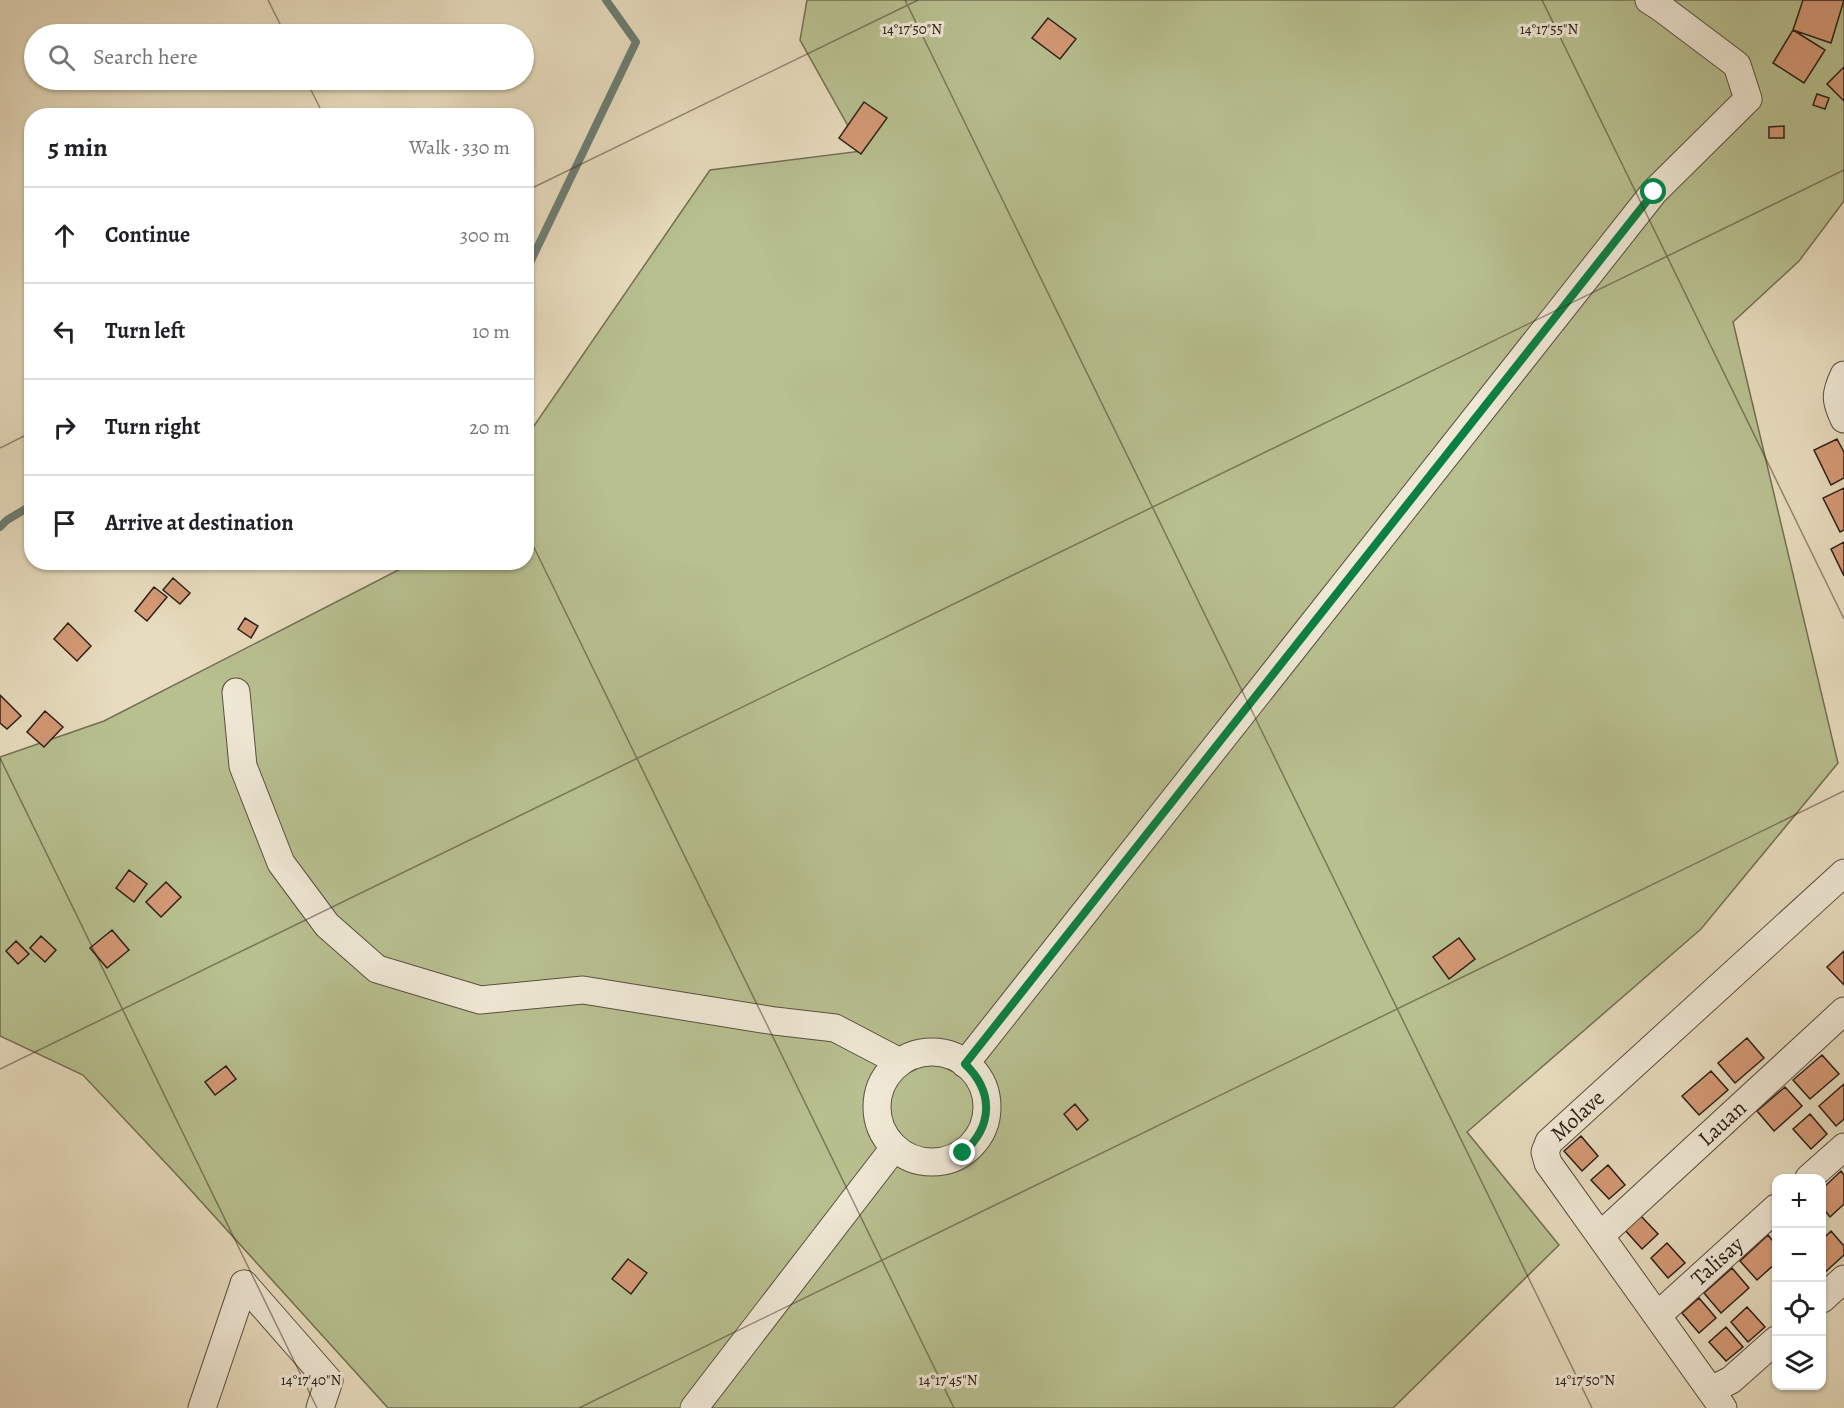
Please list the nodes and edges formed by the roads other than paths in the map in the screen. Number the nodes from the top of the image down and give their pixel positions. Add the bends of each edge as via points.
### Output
1 (1649, 0) edge
2 (1844, 375) edge
3 (1844, 419) edge
4 (236, 692) dead end
5 (1844, 873) edge
6 (1844, 1011) edge
7 (900, 1062) junction
8 (965, 1064) junction
9 (1844, 1147) edge
10 (894, 1148) junction
11 (1814, 1174) edge
12 (1772, 1212) edge
13 (1601, 1235) junction
14 (1844, 1279) edge
15 (1826, 1295) edge
16 (1658, 1315) junction
17 (1772, 1344) edge
18 (1717, 1399) edge
19 (322, 1406) edge
20 (202, 1408) edge
21 (694, 1408) edge

1 - 8 street via 1737,64 1748,99 1654,192
2 - 3 street via 1836,393
4 - 7 street via 243,766 281,863 327,925 377,969 480,1000 584,990 835,1028
5 - 13 street, Molave via 1549,1142 1545,1152 1548,1163
6 - 13 street, Lauan
7 - 8 street via 925,1052 953,1056
7 - 10 street via 889,1072 878,1096 879,1124
8 - 10 street via 983,1087 986,1101 986,1116 974,1143 956,1156 935,1162 920,1161
9 - 11 street
10 - 21 street
12 - 16 street, Talisay
13 - 16 street, Molave
14 - 15 street
16 - 18 street, Molave
17 - 18 street via 1731,1380
19 - 20 street via 329,1381 244,1284

